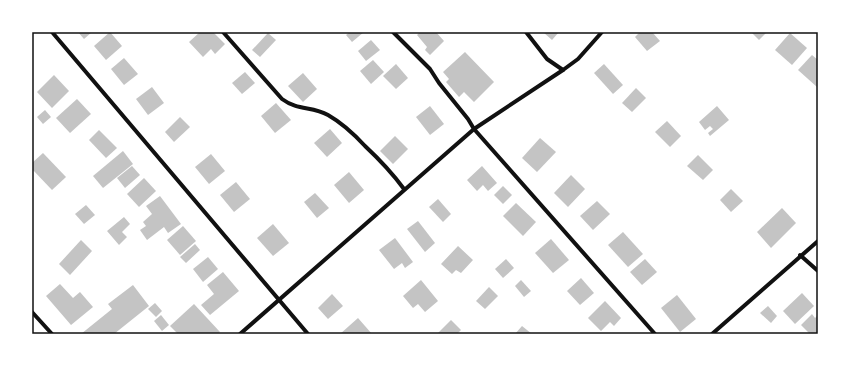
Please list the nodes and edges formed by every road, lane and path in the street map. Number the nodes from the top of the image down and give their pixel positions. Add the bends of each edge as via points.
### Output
1 (52, 32) edge
2 (223, 32) edge
3 (393, 32) edge
4 (526, 32) edge
5 (602, 32) edge
6 (563, 70) junction
7 (474, 129) junction
8 (404, 190) junction
9 (818, 241) edge
10 (800, 255) junction
11 (818, 271) edge
12 (280, 301) junction
13 (32, 312) edge
14 (52, 334) edge
15 (240, 334) edge
16 (308, 334) edge
17 (655, 334) edge
18 (712, 334) edge

1 - 12 street
2 - 8 street via 282,99 293,106 327,114 351,131
3 - 7 street via 430,69
4 - 6 street via 547,59
5 - 6 street via 578,59
6 - 7 street
7 - 8 street
7 - 17 street
8 - 12 street
9 - 10 street
10 - 11 street
10 - 18 street
12 - 15 street
12 - 16 street
13 - 14 street

